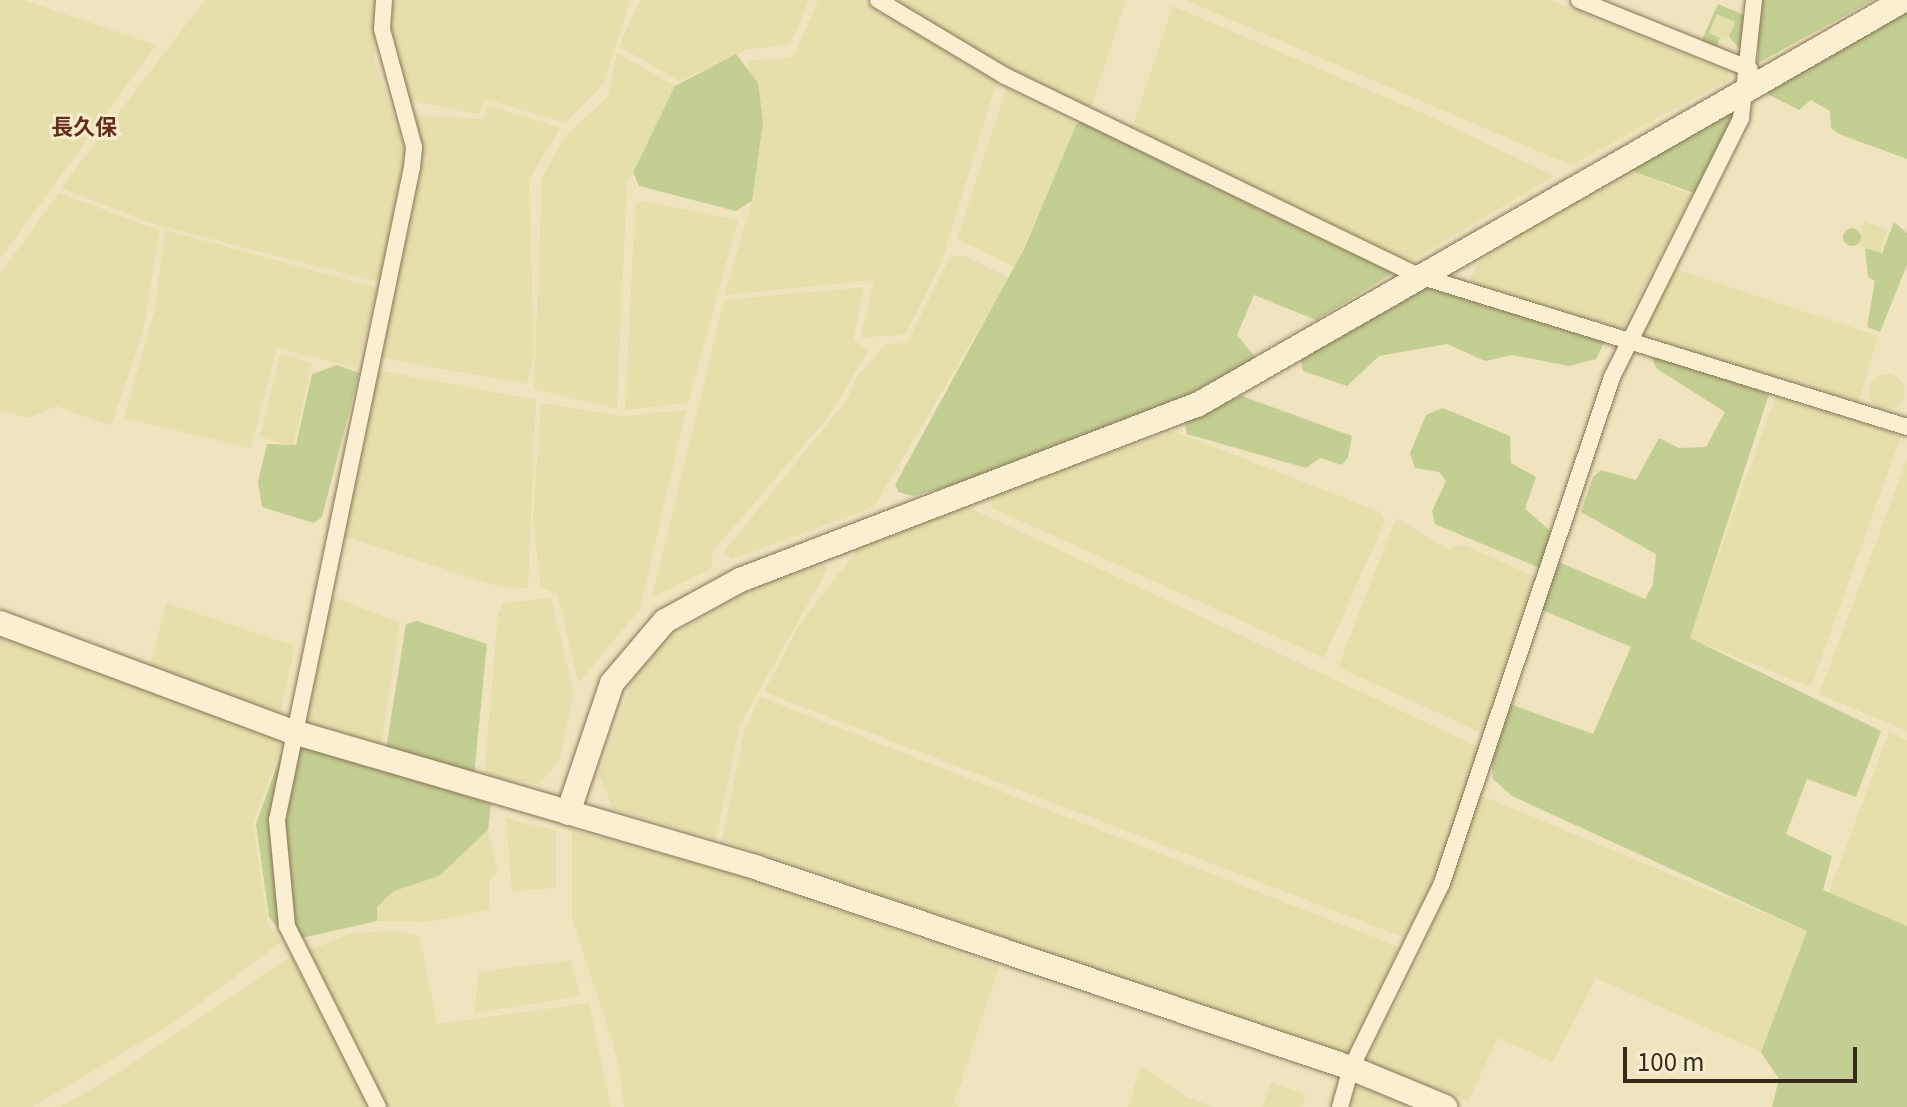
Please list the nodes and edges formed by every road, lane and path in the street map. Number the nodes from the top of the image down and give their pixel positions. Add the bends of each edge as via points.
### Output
1 (384, 0) edge
2 (878, 0) edge
3 (1579, 0) edge
4 (1754, 0) edge
5 (1904, 0) edge
6 (1749, 78) junction
7 (1416, 275) junction
8 (1629, 338) junction
9 (1907, 427) edge
10 (0, 623) edge
11 (290, 731) junction
12 (568, 813) junction
13 (1351, 1068) junction
14 (378, 1107) edge
15 (1340, 1107) edge
16 (1445, 1107) edge

1 - 11 street via 382,29 414,147 412,167
2 - 7 street via 1005,76
3 - 6 street
4 - 6 street
5 - 6 street
6 - 7 street
6 - 8 street via 1741,118
7 - 8 street
7 - 12 street via 1197,405 740,580 665,621 612,683
8 - 9 street
8 - 13 street via 1442,883
10 - 11 street
11 - 12 street
11 - 14 street via 277,820 287,926
12 - 13 street via 744,863
13 - 15 street
13 - 16 street

